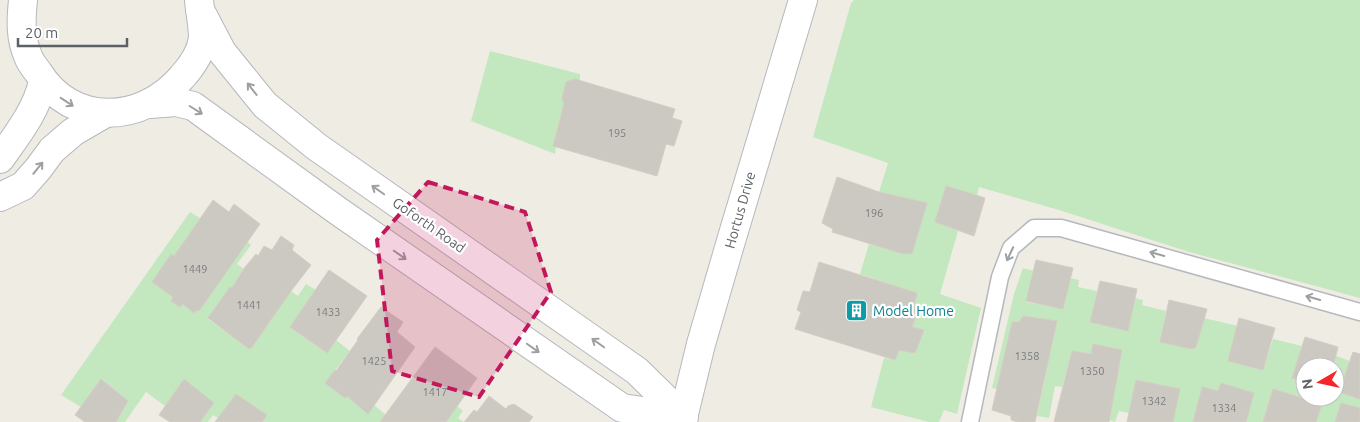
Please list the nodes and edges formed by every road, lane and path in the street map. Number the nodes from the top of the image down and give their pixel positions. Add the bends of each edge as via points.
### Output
1 (5, 0) edge
2 (23, 0) edge
3 (804, 2) edge
4 (199, 5) edge
5 (21, 28) junction
6 (43, 81) junction
7 (150, 104) junction
8 (104, 114) junction
9 (0, 159) edge
10 (0, 197) edge
11 (1360, 312) edge
12 (690, 420) edge
13 (970, 422) edge

1 - 5 street
2 - 5 street
3 - 12 street, Hortus Drive via 702,344
4 - 7 street via 203,39 194,64 174,88
12 -> 4 street, Goforth Road via 637,371 317,147 265,105 222,52
5 - 6 street via 28,56
6 -> 8 street via 75,107
6 - 9 street via 32,112
7 - 8 street
7 -> 12 street via 176,102 193,106 622,408
10 -> 8 street via 23,186 52,150 73,132
11 -> 13 lane via 1061,228 1034,228 1011,248 1000,277

